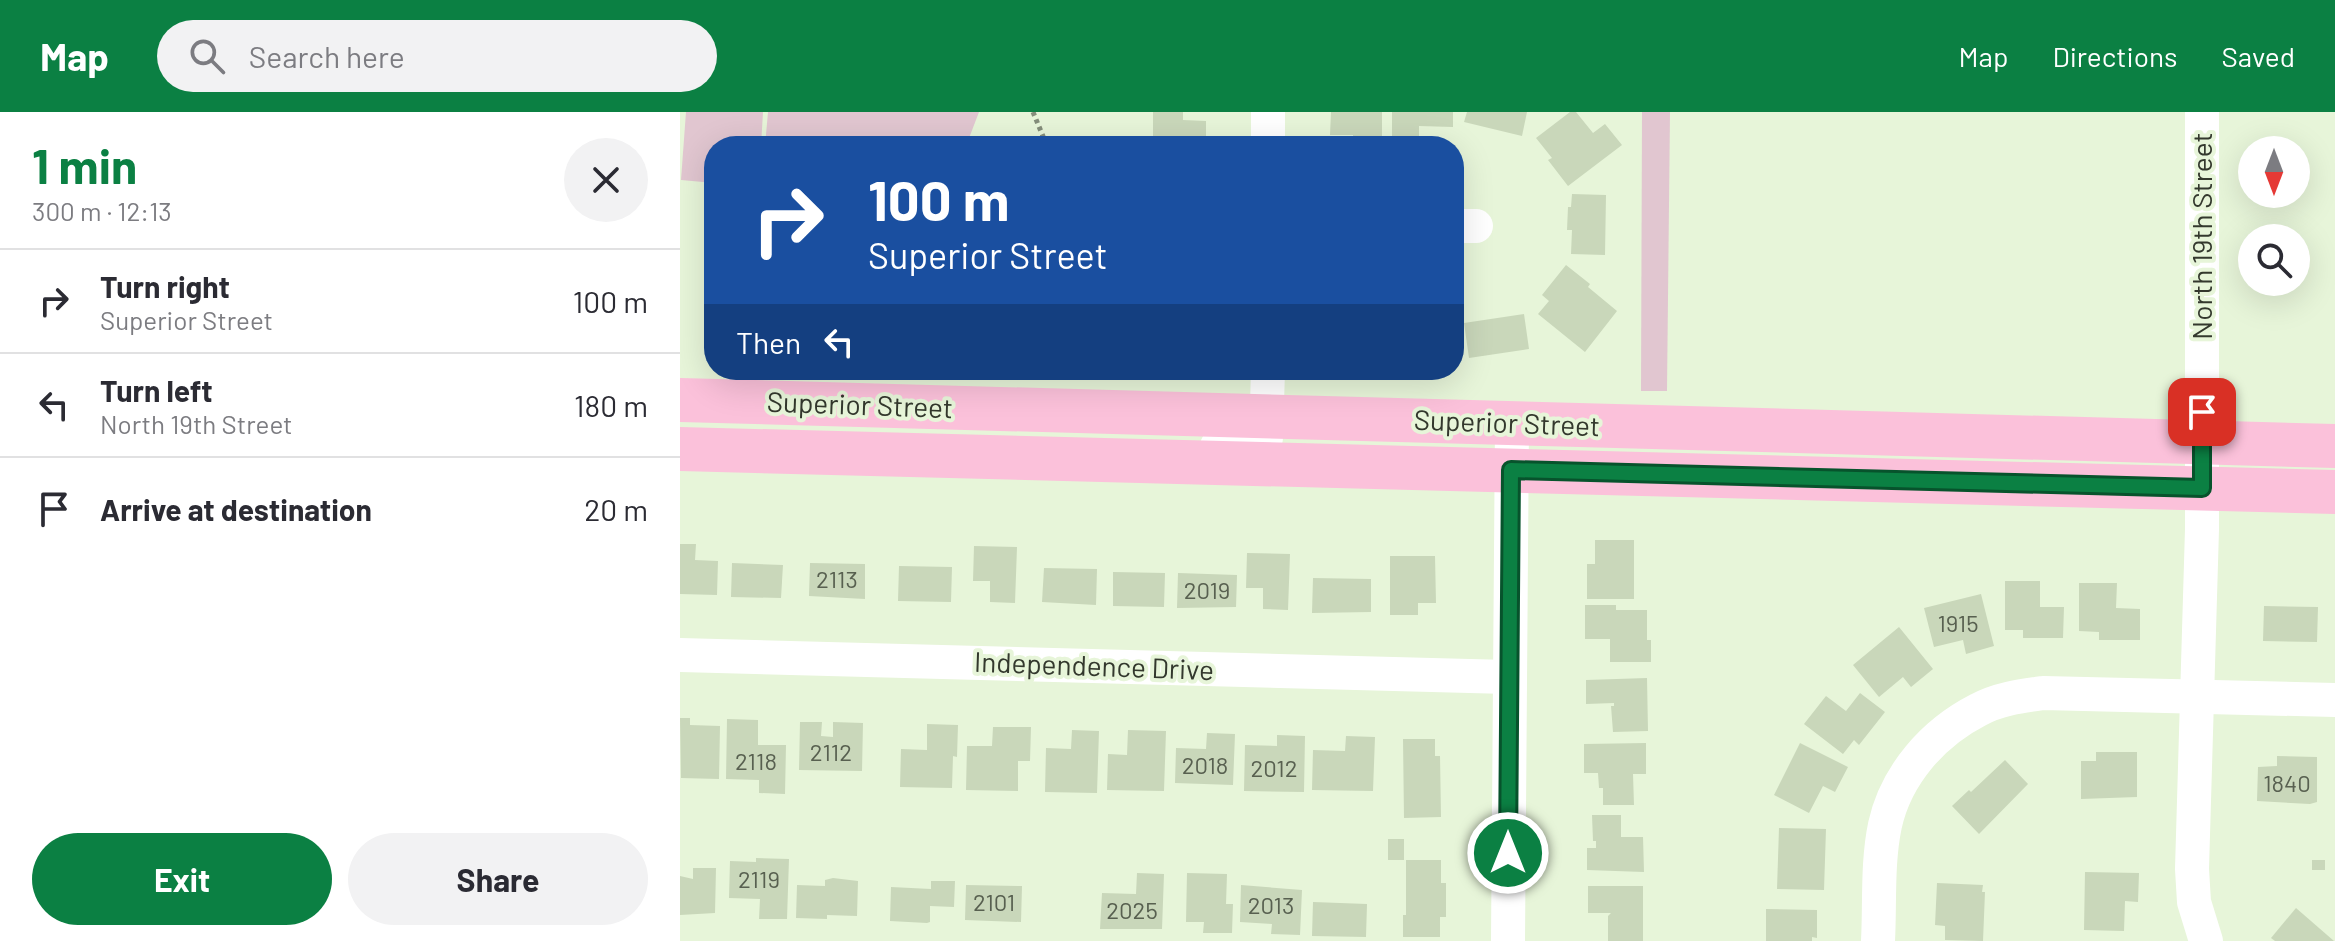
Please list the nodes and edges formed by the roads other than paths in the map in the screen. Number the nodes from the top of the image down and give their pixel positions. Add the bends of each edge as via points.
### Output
1 (1268, 112) edge
2 (2202, 112) edge
3 (1268, 136) edge
4 (1268, 380) edge
5 (680, 400) edge
6 (786, 403) junction
7 (1268, 416) junction
8 (1512, 423) junction
9 (680, 427) edge
10 (2202, 443) junction
11 (2335, 446) edge
12 (680, 449) edge
13 (1178, 461) junction
14 (1511, 470) junction
15 (2202, 488) junction
16 (2335, 492) edge
17 (680, 655) edge
18 (1508, 677) junction
19 (2196, 696) junction
20 (2335, 700) edge
21 (1508, 941) edge
22 (1878, 941) edge
23 (2206, 941) edge

1 - 3 street
2 - 10 street, North 19th Street
4 - 7 street
5 - 6 main road, Superior Street
6 - 7 main road, Superior Street
6 - 9 main road via 738,427
7 - 8 main road, Superior Street
7 - 13 street via 1266,438 1258,444 1209,446
8 - 10 main road, Superior Street
8 - 14 street
10 - 11 main road, Superior Street
10 - 15 street, North 19th Street
12 - 13 main road, Superior Street
13 - 14 main road, Superior Street
14 - 15 main road, Superior Street
14 - 18 street
15 - 16 main road, Superior Street
15 - 19 street, North 19th Street
17 - 18 street, Independence Drive
18 - 21 street
19 - 20 street
19 - 22 street via 2043,693 2010,698 1953,724 1909,769 1889,810 1882,845
19 - 23 street, North 19th Street via 2192,869 2194,902

